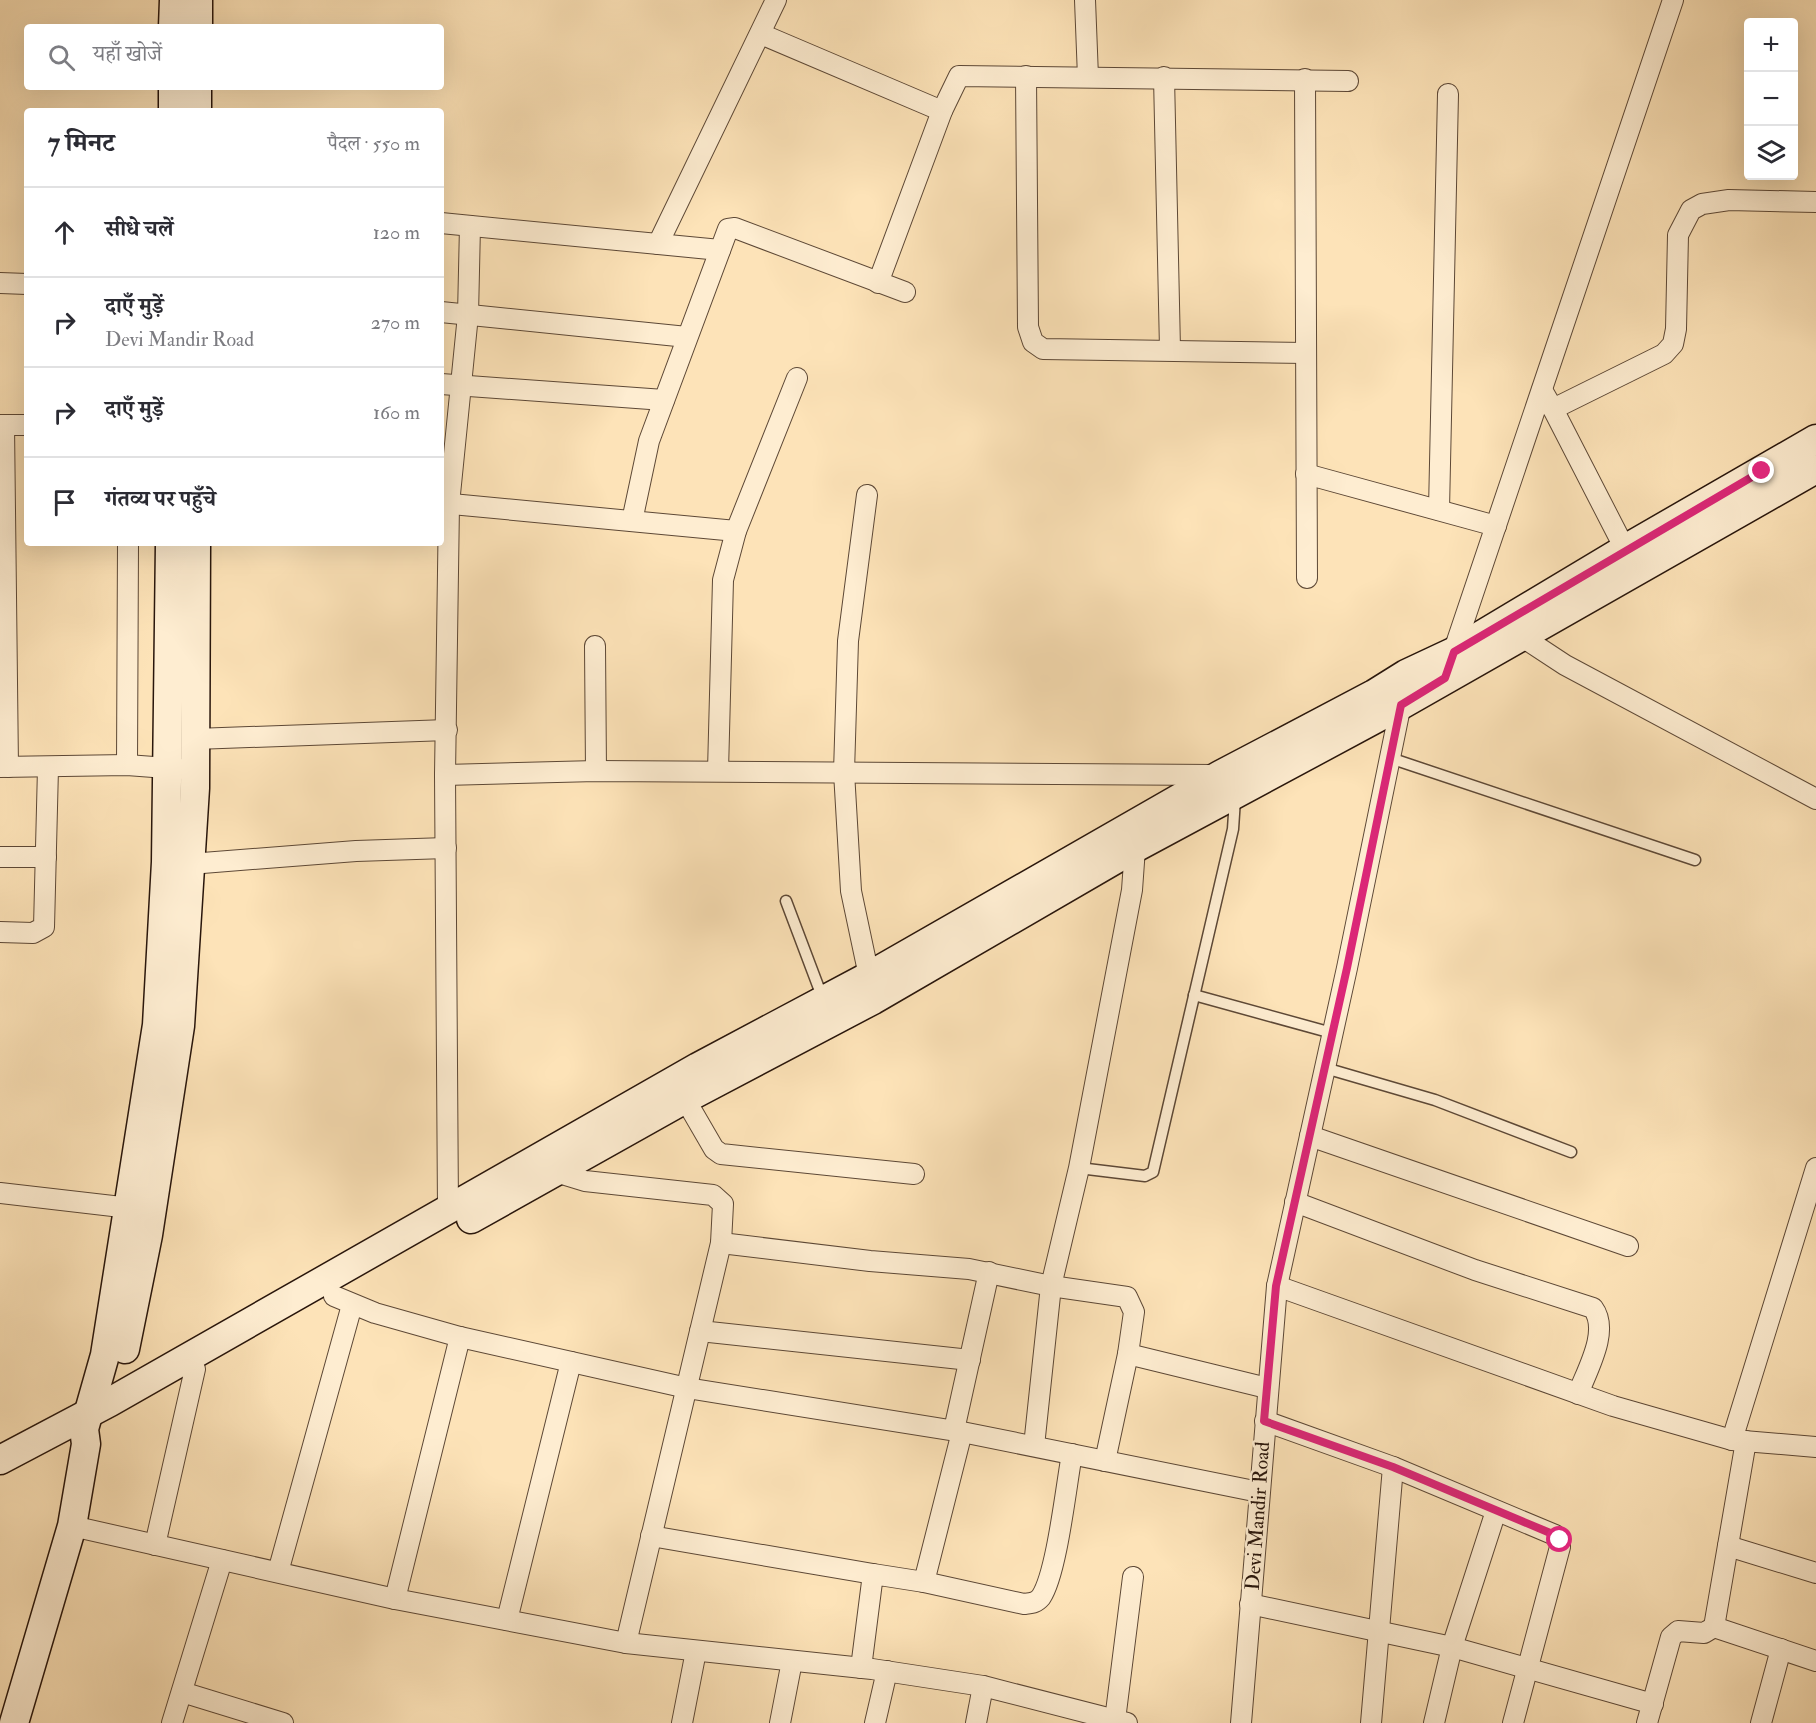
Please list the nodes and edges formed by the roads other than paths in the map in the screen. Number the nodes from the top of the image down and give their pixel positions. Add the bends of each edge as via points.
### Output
1 (174, 0) edge
2 (198, 0) edge
3 (776, 0) edge
4 (1085, 0) edge
5 (1673, 0) edge
6 (173, 24) edge
7 (198, 24) edge
8 (761, 34) junction
9 (1026, 76) junction
10 (1088, 77) junction
11 (1164, 78) junction
12 (1305, 79) junction
13 (1348, 81) dead end
14 (173, 90) edge
15 (197, 90) edge
16 (1448, 94) dead end
17 (173, 108) edge
18 (197, 108) edge
19 (942, 111) junction
20 (1816, 202) edge
21 (444, 223) edge
22 (470, 226) junction
23 (658, 244) junction
24 (720, 250) junction
25 (878, 283) junction
26 (0, 284) edge
27 (24, 284) edge
28 (904, 292) dead end
29 (444, 312) edge
30 (468, 315) junction
31 (687, 337) junction
32 (1170, 349) junction
33 (1306, 353) junction
34 (797, 378) dead end
35 (450, 385) edge
36 (1542, 390) junction
37 (664, 400) junction
38 (1553, 409) junction
39 (2, 425) edge
40 (24, 425) edge
41 (1816, 439) edge
42 (1816, 469) edge
43 (1306, 474) junction
44 (867, 495) dead end
45 (445, 504) edge
46 (1439, 510) junction
47 (632, 521) junction
48 (1496, 526) junction
49 (736, 531) junction
50 (128, 546) edge
51 (170, 546) edge
52 (196, 546) edge
53 (1624, 549) junction
54 (1307, 578) dead end
55 (1521, 636) junction
56 (595, 646) dead end
57 (4, 658) edge
58 (1449, 665) junction
59 (1406, 674) junction
60 (1401, 705) junction
61 (447, 730) junction
62 (195, 740) junction
63 (1390, 758) junction
64 (127, 765) junction
65 (4, 767) edge
66 (48, 768) junction
67 (181, 769) junction
68 (596, 771) junction
69 (718, 771) junction
70 (844, 772) junction
71 (445, 775) junction
72 (1228, 785) junction
73 (1816, 799) edge
74 (446, 848) junction
75 (1135, 848) junction
76 (0, 857) edge
77 (46, 857) junction
78 (1695, 860) dead end
79 (190, 864) junction
80 (786, 901) dead end
81 (0, 932) edge
82 (868, 976) junction
83 (1194, 995) junction
84 (827, 1011) junction
85 (1332, 1033) junction
86 (1325, 1068) junction
87 (685, 1099) junction
88 (1310, 1136) junction
89 (1571, 1152) dead end
90 (542, 1168) junction
91 (1078, 1168) junction
92 (1816, 1168) edge
93 (914, 1174) dead end
94 (0, 1193) edge
95 (1295, 1202) junction
96 (130, 1208) junction
97 (448, 1209) junction
98 (721, 1243) junction
99 (1628, 1246) dead end
100 (989, 1272) junction
101 (1051, 1286) junction
102 (1276, 1286) junction
103 (343, 1300) junction
104 (700, 1331) junction
105 (460, 1337) junction
106 (1128, 1354) junction
107 (970, 1360) junction
108 (571, 1362) junction
109 (195, 1369) junction
110 (687, 1388) junction
111 (1267, 1388) junction
112 (1578, 1394) junction
113 (1264, 1421) junction
114 (94, 1422) junction
115 (958, 1431) junction
116 (1739, 1441) junction
117 (1034, 1446) junction
118 (1816, 1447) edge
119 (1071, 1454) junction
120 (0, 1460) edge
121 (1105, 1461) junction
122 (1393, 1467) junction
123 (0, 1476) edge
124 (1259, 1492) junction
125 (1496, 1511) junction
126 (72, 1526) junction
127 (651, 1536) junction
128 (155, 1545) junction
129 (1728, 1546) junction
130 (222, 1560) junction
131 (278, 1572) junction
132 (873, 1574) junction
133 (1816, 1574) edge
134 (1133, 1576) dead end
135 (924, 1582) junction
136 (395, 1599) junction
137 (1250, 1604) junction
138 (507, 1620) junction
139 (1714, 1627) junction
140 (1378, 1630) junction
141 (626, 1643) junction
142 (1452, 1647) junction
143 (1781, 1649) junction
144 (696, 1651) junction
145 (1816, 1660) edge
146 (792, 1661) junction
147 (861, 1668) junction
148 (1529, 1669) junction
149 (886, 1671) junction
150 (983, 1686) junction
151 (182, 1692) junction
152 (1650, 1714) edge
153 (1121, 1721) edge
154 (14, 1723) edge
155 (172, 1723) edge
156 (283, 1723) edge
157 (682, 1723) edge
158 (780, 1723) edge
159 (875, 1723) edge
160 (976, 1723) edge
161 (1241, 1723) edge
162 (1371, 1723) edge
163 (1434, 1723) edge
164 (1513, 1723) edge
165 (1761, 1723) edge

1 - 6 street
2 - 7 street
3 - 8 street
4 - 10 street
5 - 36 street
8 - 19 street
8 - 23 street
9 - 10 street
9 - 19 street via 959,76
9 - 32 street via 1028,327 1033,342 1043,349
10 - 11 street
11 - 12 street
11 - 32 street
12 - 13 street
12 - 33 street
14 - 17 street
15 - 18 street
16 - 46 street
19 - 25 street
20 - 38 street via 1729,200 1702,204 1691,210 1678,235 1673,344 1664,354
21 - 22 street
22 - 23 street
22 - 30 street
23 - 24 street
24 - 25 street via 728,229 735,228
24 - 31 street
25 - 28 street
26 - 27 street
29 - 30 street
30 - 31 street
30 - 35 street
31 - 37 street
32 - 33 street
33 - 43 street
34 - 49 street
35 - 37 street
35 - 45 street
36 - 38 street
36 - 48 street
37 - 47 street via 649,441
38 - 53 street
39 - 40 street
39 - 57 street
41 - 53 street
42 - 55 street
43 - 46 street
43 - 54 street
44 - 70 street via 848,641
45 - 47 street
45 - 61 street
46 - 48 street
47 - 49 street
48 - 58 street
49 - 69 street via 723,580
50 - 64 street
51 - 67 street
52 - 62 street
53 - 58 street
55 - 58 street
55 - 73 street via 1565,665
56 - 68 street
57 - 65 street
58 - 59 street
58 - 60 street
59 - 60 street, Devi Mandir Road
59 - 72 street
60 - 63 street, Devi Mandir Road
60 - 72 street
61 - 62 street
61 - 71 street
62 - 67 street
63 - 78 lane
63 - 85 street, Devi Mandir Road
64 - 66 street
64 - 67 street
65 - 66 street
66 - 77 street
67 - 79 street
67 - 96 street via 157,1025
68 - 69 street
68 - 71 street
69 - 70 street
70 - 72 street
70 - 82 street via 851,891
71 - 74 street
72 - 75 street
72 - 82 street
72 - 83 lane via 1233,829
74 - 79 street
74 - 97 street
75 - 84 street
75 - 91 street via 1132,890
76 - 77 street
77 - 81 street via 44,927 33,933
79 - 114 street via 180,1026 148,1235 124,1354
80 - 84 lane
82 - 84 street
83 - 85 lane
83 - 91 lane via 1153,1172 1145,1176
84 - 87 street
84 - 90 street via 698,1067
85 - 86 street, Devi Mandir Road
86 - 88 street, Devi Mandir Road
86 - 89 lane via 1436,1100
87 - 90 street
87 - 93 street via 714,1149 721,1154
88 - 95 street, Devi Mandir Road
88 - 99 street
90 - 97 street
90 - 98 street via 585,1181 713,1195 723,1204
90 - 103 street
91 - 101 street
92 - 116 street
94 - 96 street
95 - 102 street, Devi Mandir Road
95 - 112 street via 1475,1270 1593,1308 1601,1318 1600,1332
96 - 114 street
97 - 114 street
98 - 100 street
98 - 104 street
100 - 101 street
100 - 107 street
101 - 106 street via 1127,1297 1134,1312
101 - 117 street
102 - 111 street, Devi Mandir Road
102 - 112 street
103 - 105 street
103 - 109 street
103 - 131 street
104 - 107 street
104 - 110 street
105 - 108 street
105 - 136 street
106 - 111 street
106 - 121 street
107 - 115 street
108 - 110 street
108 - 138 street
109 - 114 street
109 - 128 street
110 - 115 street
110 - 127 street
111 - 113 street, Devi Mandir Road
112 - 116 street
113 - 122 street
113 - 124 street, Devi Mandir Road
114 - 120 street
114 - 123 street
114 - 126 street
115 - 117 street
115 - 135 street
116 - 118 street
116 - 129 street
117 - 119 street
119 - 121 street
119 - 135 street via 1050,1578 1034,1603
121 - 124 street
122 - 125 street
122 - 140 street
124 - 137 street, Devi Mandir Road
125 - 142 street
125 - 148 street via 1560,1540
126 - 128 street
126 - 154 street
127 - 132 street
127 - 141 street
128 - 130 street
129 - 133 street
129 - 139 street
130 - 131 street
130 - 151 street
131 - 136 street
132 - 135 street
132 - 147 street
134 - 153 street
136 - 138 street
137 - 140 street
137 - 161 street, Devi Mandir Road
138 - 141 street
139 - 143 street
139 - 152 street via 1704,1633 1678,1631 1671,1637
140 - 142 street
140 - 162 street
141 - 144 street
142 - 148 street
142 - 163 street
143 - 145 street
143 - 165 street
144 - 146 street
144 - 157 street
146 - 147 street
146 - 158 street
147 - 149 street
148 - 152 street
148 - 164 street
149 - 150 street
149 - 159 street
150 - 153 street
150 - 160 street
151 - 155 street
151 - 156 street

